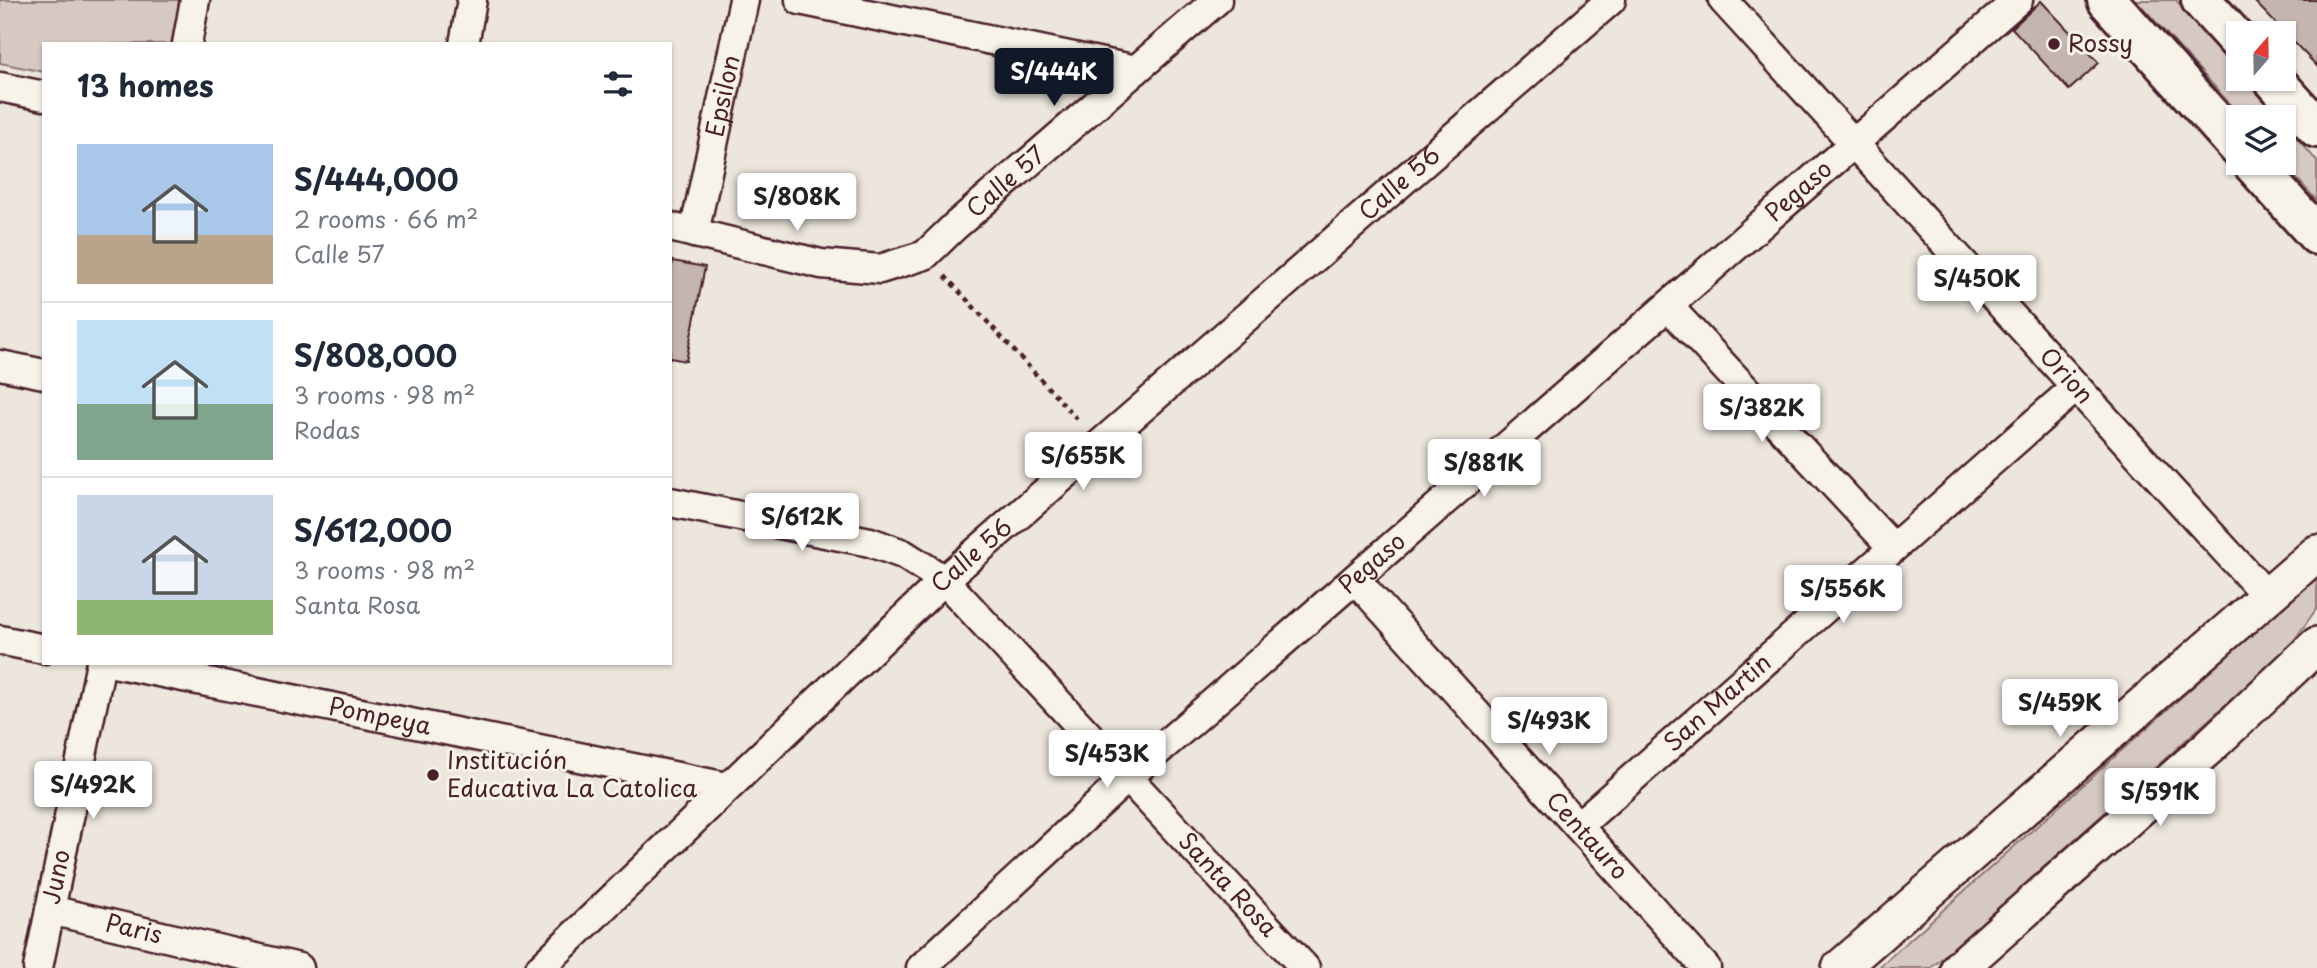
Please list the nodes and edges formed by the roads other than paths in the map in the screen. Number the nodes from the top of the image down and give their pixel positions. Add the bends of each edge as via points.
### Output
1 (195, 0) edge
2 (472, 0) edge
3 (744, 0) edge
4 (800, 0) edge
5 (1217, 0) edge
6 (1611, 0) edge
7 (1723, 0) edge
8 (2018, 0) edge
9 (2107, 0) edge
10 (2202, 0) edge
11 (2226, 27) edge
12 (187, 42) edge
13 (464, 42) edge
14 (1136, 70) junction
15 (0, 87) edge
16 (2284, 91) edge
17 (42, 96) edge
18 (2317, 128) edge
19 (2226, 134) edge
20 (1854, 143) junction
21 (2263, 175) edge
22 (682, 230) edge
23 (2317, 235) edge
24 (1668, 306) junction
25 (0, 365) edge
26 (42, 374) edge
27 (2076, 387) junction
28 (672, 502) edge
29 (1893, 548) junction
30 (2317, 553) edge
31 (1355, 579) junction
32 (944, 580) junction
33 (2267, 596) junction
34 (0, 640) edge
35 (42, 649) edge
36 (2315, 653) edge
37 (101, 665) edge
38 (124, 665) edge
39 (1128, 777) junction
40 (727, 787) junction
41 (1578, 827) junction
42 (50, 910) junction
43 (271, 965) edge
44 (38, 968) edge
45 (299, 968) edge
46 (540, 968) edge
47 (921, 968) edge
48 (1305, 968) edge
49 (1706, 968) edge
50 (1840, 968) edge
51 (1959, 968) edge

1 - 12 street
2 - 13 street
3 - 22 street, Epsilon
4 - 14 street
5 - 14 street, Calle 57
6 - 32 street, Calle 56
7 - 20 street, Orion
8 - 20 street, Pegaso
9 - 19 main road
10 - 11 main road
14 - 22 street, Calle 57 via 925,255 880,269 821,264
15 - 17 street
16 - 18 main road
20 - 24 street, Pegaso
20 - 27 street, Orion
21 - 23 main road
24 - 29 street
24 - 31 street, Pegaso
25 - 26 street
27 - 29 street, San Martin
27 - 33 street, Orion
28 - 32 street, Santa Rosa via 870,542 903,554
29 - 41 street, San Martin
30 - 33 street
31 - 39 street, Pegaso
31 - 41 street, Centauro
32 - 39 street, Santa Rosa
32 - 40 street, Calle 56
33 - 50 street
34 - 35 street
36 - 51 street
37 - 42 street, Juno
38 - 40 street, Pompeya
39 - 47 street, Pegaso
39 - 48 street, Santa Rosa
40 - 46 street, Calle 56
41 - 49 street, Centauro
42 - 43 street, Paris
42 - 44 street, Juno
43 - 45 street, Paris

